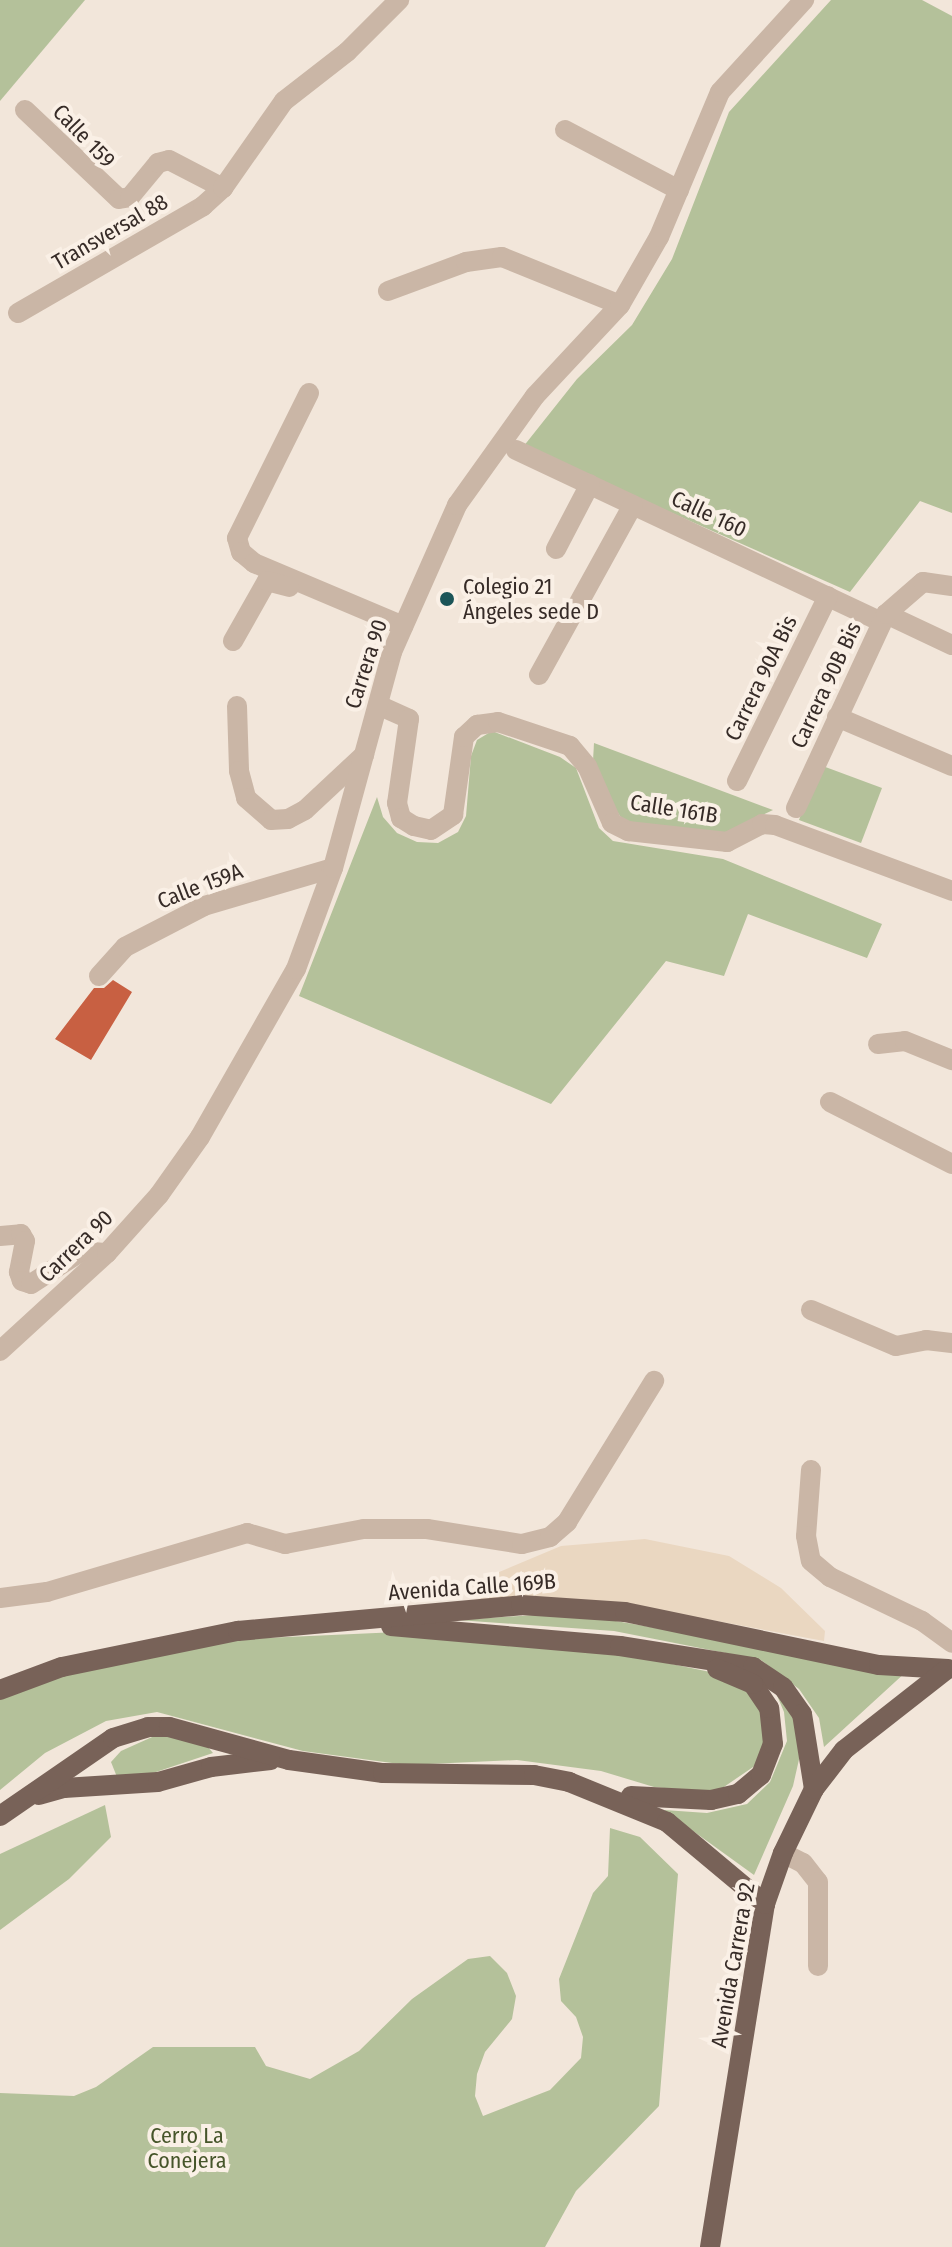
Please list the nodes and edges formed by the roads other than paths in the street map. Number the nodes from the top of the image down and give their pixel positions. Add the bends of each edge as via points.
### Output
1 (399, 0) edge
2 (804, 0) edge
3 (25, 110) dead end
4 (565, 130) dead end
5 (223, 188) junction
6 (679, 190) junction
7 (109, 195) joint
8 (388, 291) dead end
9 (620, 305) junction
10 (18, 313) dead end
11 (309, 393) dead end
12 (516, 450) dead end
13 (590, 484) junction
14 (633, 505) junction
15 (556, 549) dead end
16 (952, 586) edge
17 (828, 596) junction
18 (884, 618) junction
19 (401, 630) junction
20 (233, 641) dead end
21 (952, 645) edge
22 (539, 675) dead end
23 (378, 705) junction
24 (237, 706) dead end
25 (837, 717) junction
26 (364, 755) junction
27 (952, 766) edge
28 (737, 781) dead end
29 (796, 808) dead end
30 (333, 868) junction
31 (952, 891) edge
32 (99, 976) dead end
33 (878, 1044) dead end
34 (952, 1060) edge
35 (830, 1102) dead end
36 (952, 1164) edge
37 (0, 1236) edge
38 (107, 1253) junction
39 (811, 1310) dead end
40 (952, 1343) edge
41 (0, 1351) edge
42 (654, 1381) dead end
43 (811, 1470) dead end
44 (0, 1598) edge
45 (332, 1621) junction
46 (952, 1643) edge
47 (620, 1646) junction
48 (950, 1668) edge
49 (0, 1690) edge
50 (289, 1760) junction
51 (814, 1789) junction
52 (603, 1792) junction
53 (27, 1799) junction
54 (0, 1816) edge
55 (783, 1853) junction
56 (765, 1904) junction
57 (818, 1966) dead end
58 (710, 2247) edge

1 - 5 street, Transversal 88 via 347,52 284,101
2 - 6 street, Carrera 90 via 720,92
3 - 7 street, Calle 159
4 - 6 street
5 - 7 street, Transversal 88 via 169,160 158,163 130,197
5 - 10 street, Transversal 88 via 203,206
6 - 9 street, Carrera 90
8 - 9 street via 476,259 502,257
9 - 19 street, Carrera 90 via 535,396 457,505
11 - 19 street via 237,538 241,552 254,563
12 - 13 street, Calle 160
13 - 14 street, Calle 160
13 - 15 street
14 - 17 street, Calle 160
14 - 22 street
16 - 18 street, Carrera 90B Bis via 923,582
17 - 18 street, Calle 160
17 - 28 street, Carrera 90A Bis
18 - 21 street, Calle 160
18 - 25 street, Carrera 90B Bis
19 - 20 street via 267,581
19 - 23 street, Carrera 90
23 - 26 street, Carrera 90
23 - 31 street, Calle 161B via 400,711 411,727 397,803 401,818 414,826 431,830 453,815 464,737 477,725 498,722 570,746 587,766 612,823 628,831 727,842 762,824 775,825
24 - 26 street via 239,771 246,798 271,820 305,810
25 - 27 street
25 - 29 street, Carrera 90B Bis
26 - 30 street, Carrera 90
30 - 32 street, Calle 159A via 204,906 125,947
30 - 38 street, Carrera 90 via 281,1000 200,1137 159,1195
33 - 34 street via 905,1041
35 - 36 street
37 - 38 street via 21,1234 25,1241 19,1272 22,1281 31,1284 82,1251
38 - 41 street, Carrera 90
39 - 40 street via 896,1346 926,1340
42 - 44 street via 567,1522 550,1537 522,1544 427,1529 364,1529 285,1544 247,1533 47,1592
43 - 46 street via 806,1536 811,1561 830,1577 922,1621
45 - 47 main road
45 - 48 main road, Avenida Calle 169B via 521,1605 597,1607 879,1665
45 - 49 main road, Avenida Calle 169B via 168,1643 62,1667
47 - 51 main road via 715,1658 771,1677 802,1714
47 - 52 main road via 721,1670 753,1684 769,1708 773,1744 761,1775 738,1794 679,1802
48 - 51 main road, Avenida Carrera 92 via 863,1732
50 - 52 main road via 383,1773 534,1775
50 - 53 main road via 211,1767 158,1782 64,1788
50 - 53 main road via 186,1730 148,1727 97,1747
51 - 55 main road, Avenida Carrera 92
52 - 56 main road via 667,1822
53 - 54 main road
55 - 56 main road, Avenida Carrera 92
55 - 57 street via 803,1863 818,1882
56 - 58 main road, Avenida Carrera 92

